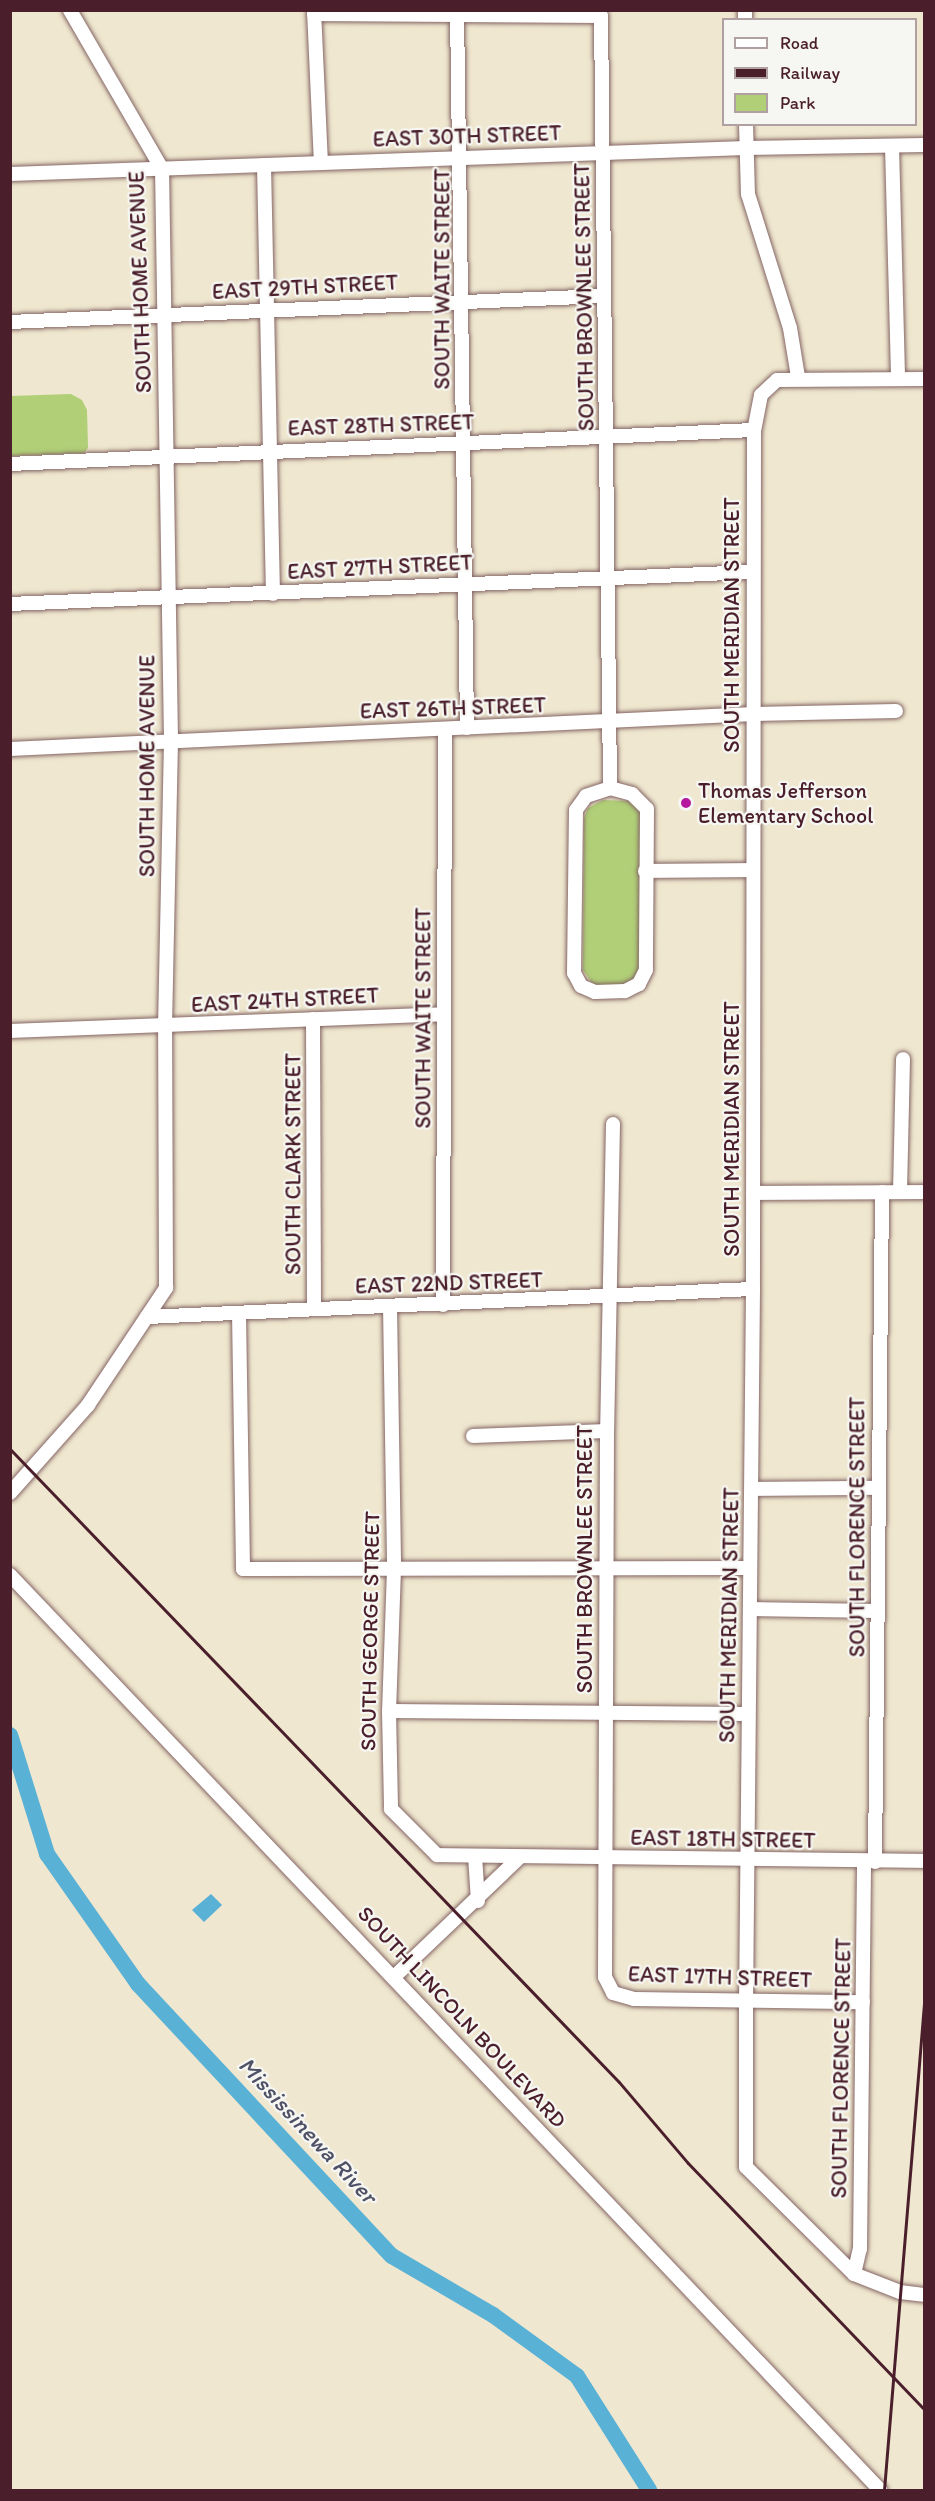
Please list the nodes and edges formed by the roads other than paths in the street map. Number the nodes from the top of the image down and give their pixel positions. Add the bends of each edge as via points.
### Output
1 (70, 10) edge
2 (457, 11) edge
3 (314, 12) edge
4 (746, 126) edge
5 (892, 146) junction
6 (924, 146) edge
7 (746, 148) junction
8 (603, 153) junction
9 (462, 157) junction
10 (321, 162) junction
11 (264, 165) junction
12 (162, 169) junction
13 (10, 174) edge
14 (602, 296) junction
15 (463, 301) junction
16 (265, 309) junction
17 (164, 315) junction
18 (10, 322) edge
19 (798, 377) junction
20 (898, 379) junction
21 (924, 379) edge
22 (754, 430) junction
23 (608, 438) junction
24 (463, 442) junction
25 (268, 451) junction
26 (165, 456) junction
27 (10, 464) edge
28 (752, 572) junction
29 (606, 578) junction
30 (467, 583) junction
31 (273, 594) junction
32 (166, 597) junction
33 (10, 604) edge
34 (896, 711) dead end
35 (754, 714) junction
36 (610, 724) junction
37 (467, 728) junction
38 (445, 730) junction
39 (171, 740) junction
40 (10, 749) edge
41 (610, 788) junction
42 (645, 870) junction
43 (752, 870) junction
44 (443, 1014) junction
45 (314, 1020) junction
46 (165, 1027) junction
47 (10, 1031) edge
48 (903, 1059) dead end
49 (613, 1124) dead end
50 (882, 1192) junction
51 (900, 1192) junction
52 (924, 1192) edge
53 (753, 1193) junction
54 (753, 1289) junction
55 (610, 1296) junction
56 (443, 1305) junction
57 (390, 1306) junction
58 (314, 1309) junction
59 (239, 1313) junction
60 (147, 1317) junction
61 (607, 1431) junction
62 (472, 1436) dead end
63 (876, 1488) junction
64 (752, 1489) junction
65 (10, 1493) edge
66 (608, 1566) junction
67 (394, 1569) junction
68 (750, 1569) junction
69 (10, 1575) edge
70 (750, 1609) junction
71 (878, 1611) junction
72 (389, 1711) junction
73 (605, 1714) junction
74 (747, 1714) junction
75 (475, 1856) junction
76 (520, 1857) junction
77 (605, 1858) junction
78 (748, 1859) junction
79 (924, 1861) edge
80 (870, 1862) junction
81 (478, 1901) junction
82 (395, 1976) junction
83 (613, 1993) joint
84 (746, 2000) junction
85 (863, 2002) junction
86 (854, 2274) junction
87 (924, 2295) edge
88 (880, 2490) edge

1 - 12 street, SOUTH HOME AVENUE
2 - 3 street
2 - 8 street, SOUTH BROWNLEE STREET via 601,16
2 - 9 street, SOUTH WAITE STREET
3 - 10 street
4 - 7 street
5 - 6 street, EAST 30TH STREET
5 - 7 street, EAST 30TH STREET
5 - 20 street
7 - 8 street, EAST 30TH STREET
7 - 19 street via 748,194 790,328
8 - 9 street, EAST 30TH STREET
8 - 14 street, SOUTH BROWNLEE STREET
9 - 10 street, EAST 30TH STREET
9 - 15 street, SOUTH WAITE STREET
10 - 11 street, EAST 30TH STREET
11 - 12 street, EAST 30TH STREET
11 - 16 street
12 - 13 street, EAST 30TH STREET
12 - 17 street, SOUTH HOME AVENUE
14 - 15 street, EAST 29TH STREET
14 - 23 street, SOUTH BROWNLEE STREET
15 - 16 street, EAST 29TH STREET
15 - 24 street, SOUTH WAITE STREET
16 - 17 street, EAST 29TH STREET
16 - 25 street
17 - 18 street, EAST 29TH STREET
17 - 26 street, SOUTH HOME AVENUE
19 - 20 street
19 - 22 street, SOUTH MERIDIAN STREET via 777,380 761,395
20 - 21 street
22 - 23 street, EAST 28TH STREET
22 - 28 street, SOUTH MERIDIAN STREET
23 - 24 street, EAST 28TH STREET
23 - 29 street, SOUTH BROWNLEE STREET
24 - 25 street, EAST 28TH STREET
24 - 30 street, SOUTH WAITE STREET
25 - 26 street, EAST 28TH STREET
25 - 31 street
26 - 27 street, EAST 28TH STREET
26 - 32 street, SOUTH HOME AVENUE
28 - 29 street, EAST 27TH STREET
28 - 35 street, SOUTH MERIDIAN STREET
29 - 30 street, EAST 27TH STREET
29 - 36 street, SOUTH BROWNLEE STREET
30 - 31 street, EAST 27TH STREET
30 - 37 street, SOUTH WAITE STREET
31 - 32 street, EAST 27TH STREET
32 - 33 street, EAST 27TH STREET
32 - 39 street, SOUTH HOME AVENUE
34 - 35 street, EAST 26TH STREET
35 - 36 street, EAST 26TH STREET
35 - 43 street, SOUTH MERIDIAN STREET
36 - 37 street, EAST 26TH STREET
36 - 41 street, SOUTH BROWNLEE STREET
37 - 38 street, EAST 26TH STREET
38 - 39 street, EAST 26TH STREET
38 - 44 street, SOUTH WAITE STREET
39 - 40 street, EAST 26TH STREET
39 - 46 street, SOUTH HOME AVENUE
41 - 42 street via 632,794 647,808
41 - 42 street via 586,796 576,810 574,973 581,986 595,992 625,991 639,984 646,970
42 - 43 street
43 - 53 street, SOUTH MERIDIAN STREET
44 - 45 street, EAST 24TH STREET
44 - 56 street, SOUTH WAITE STREET
45 - 46 street, EAST 24TH STREET
45 - 58 street, SOUTH CLARK STREET
46 - 47 street, EAST 24TH STREET
46 - 60 street, SOUTH HOME AVENUE via 166,1288
48 - 51 street
49 - 55 street, SOUTH BROWNLEE STREET
50 - 51 street
50 - 53 street
50 - 63 street, SOUTH FLORENCE STREET
51 - 52 street
53 - 54 street, SOUTH MERIDIAN STREET
54 - 55 street, EAST 22ND STREET
54 - 64 street, SOUTH MERIDIAN STREET
55 - 56 street, EAST 22ND STREET
55 - 61 street, SOUTH BROWNLEE STREET
56 - 57 street, EAST 22ND STREET
57 - 58 street, EAST 22ND STREET
57 - 67 street, SOUTH GEORGE STREET
58 - 59 street, EAST 22ND STREET
59 - 60 street, EAST 22ND STREET
59 - 67 street via 243,1569
60 - 65 street, SOUTH HOME AVENUE via 88,1405
61 - 62 street
61 - 66 street, SOUTH BROWNLEE STREET
63 - 64 street
63 - 71 street, SOUTH FLORENCE STREET
64 - 68 street, SOUTH MERIDIAN STREET
66 - 67 street
66 - 68 street
66 - 73 street, SOUTH BROWNLEE STREET
67 - 72 street, SOUTH GEORGE STREET
68 - 70 street, SOUTH MERIDIAN STREET
69 - 82 street, SOUTH LINCOLN BOULEVARD
70 - 71 street
70 - 74 street, SOUTH MERIDIAN STREET
71 - 80 street, SOUTH FLORENCE STREET
72 - 73 street
72 - 75 street, SOUTH GEORGE STREET via 391,1809 437,1855
73 - 74 street
73 - 77 street, SOUTH BROWNLEE STREET
74 - 78 street, SOUTH MERIDIAN STREET
75 - 76 street, SOUTH GEORGE STREET
75 - 81 street
76 - 77 street, EAST 18TH STREET
76 - 81 street
77 - 78 street, EAST 18TH STREET
77 - 83 street, SOUTH BROWNLEE STREET via 605,1977
78 - 80 street, EAST 18TH STREET
78 - 84 street, SOUTH MERIDIAN STREET
79 - 80 street, EAST 18TH STREET
80 - 85 street, SOUTH FLORENCE STREET
81 - 82 street
82 - 88 street, SOUTH LINCOLN BOULEVARD
83 - 84 street, EAST 17TH STREET via 634,1999
84 - 85 street, EAST 17TH STREET
84 - 86 street, SOUTH MERIDIAN STREET via 746,2167
85 - 86 street, SOUTH FLORENCE STREET via 860,2249
86 - 87 street via 900,2292

